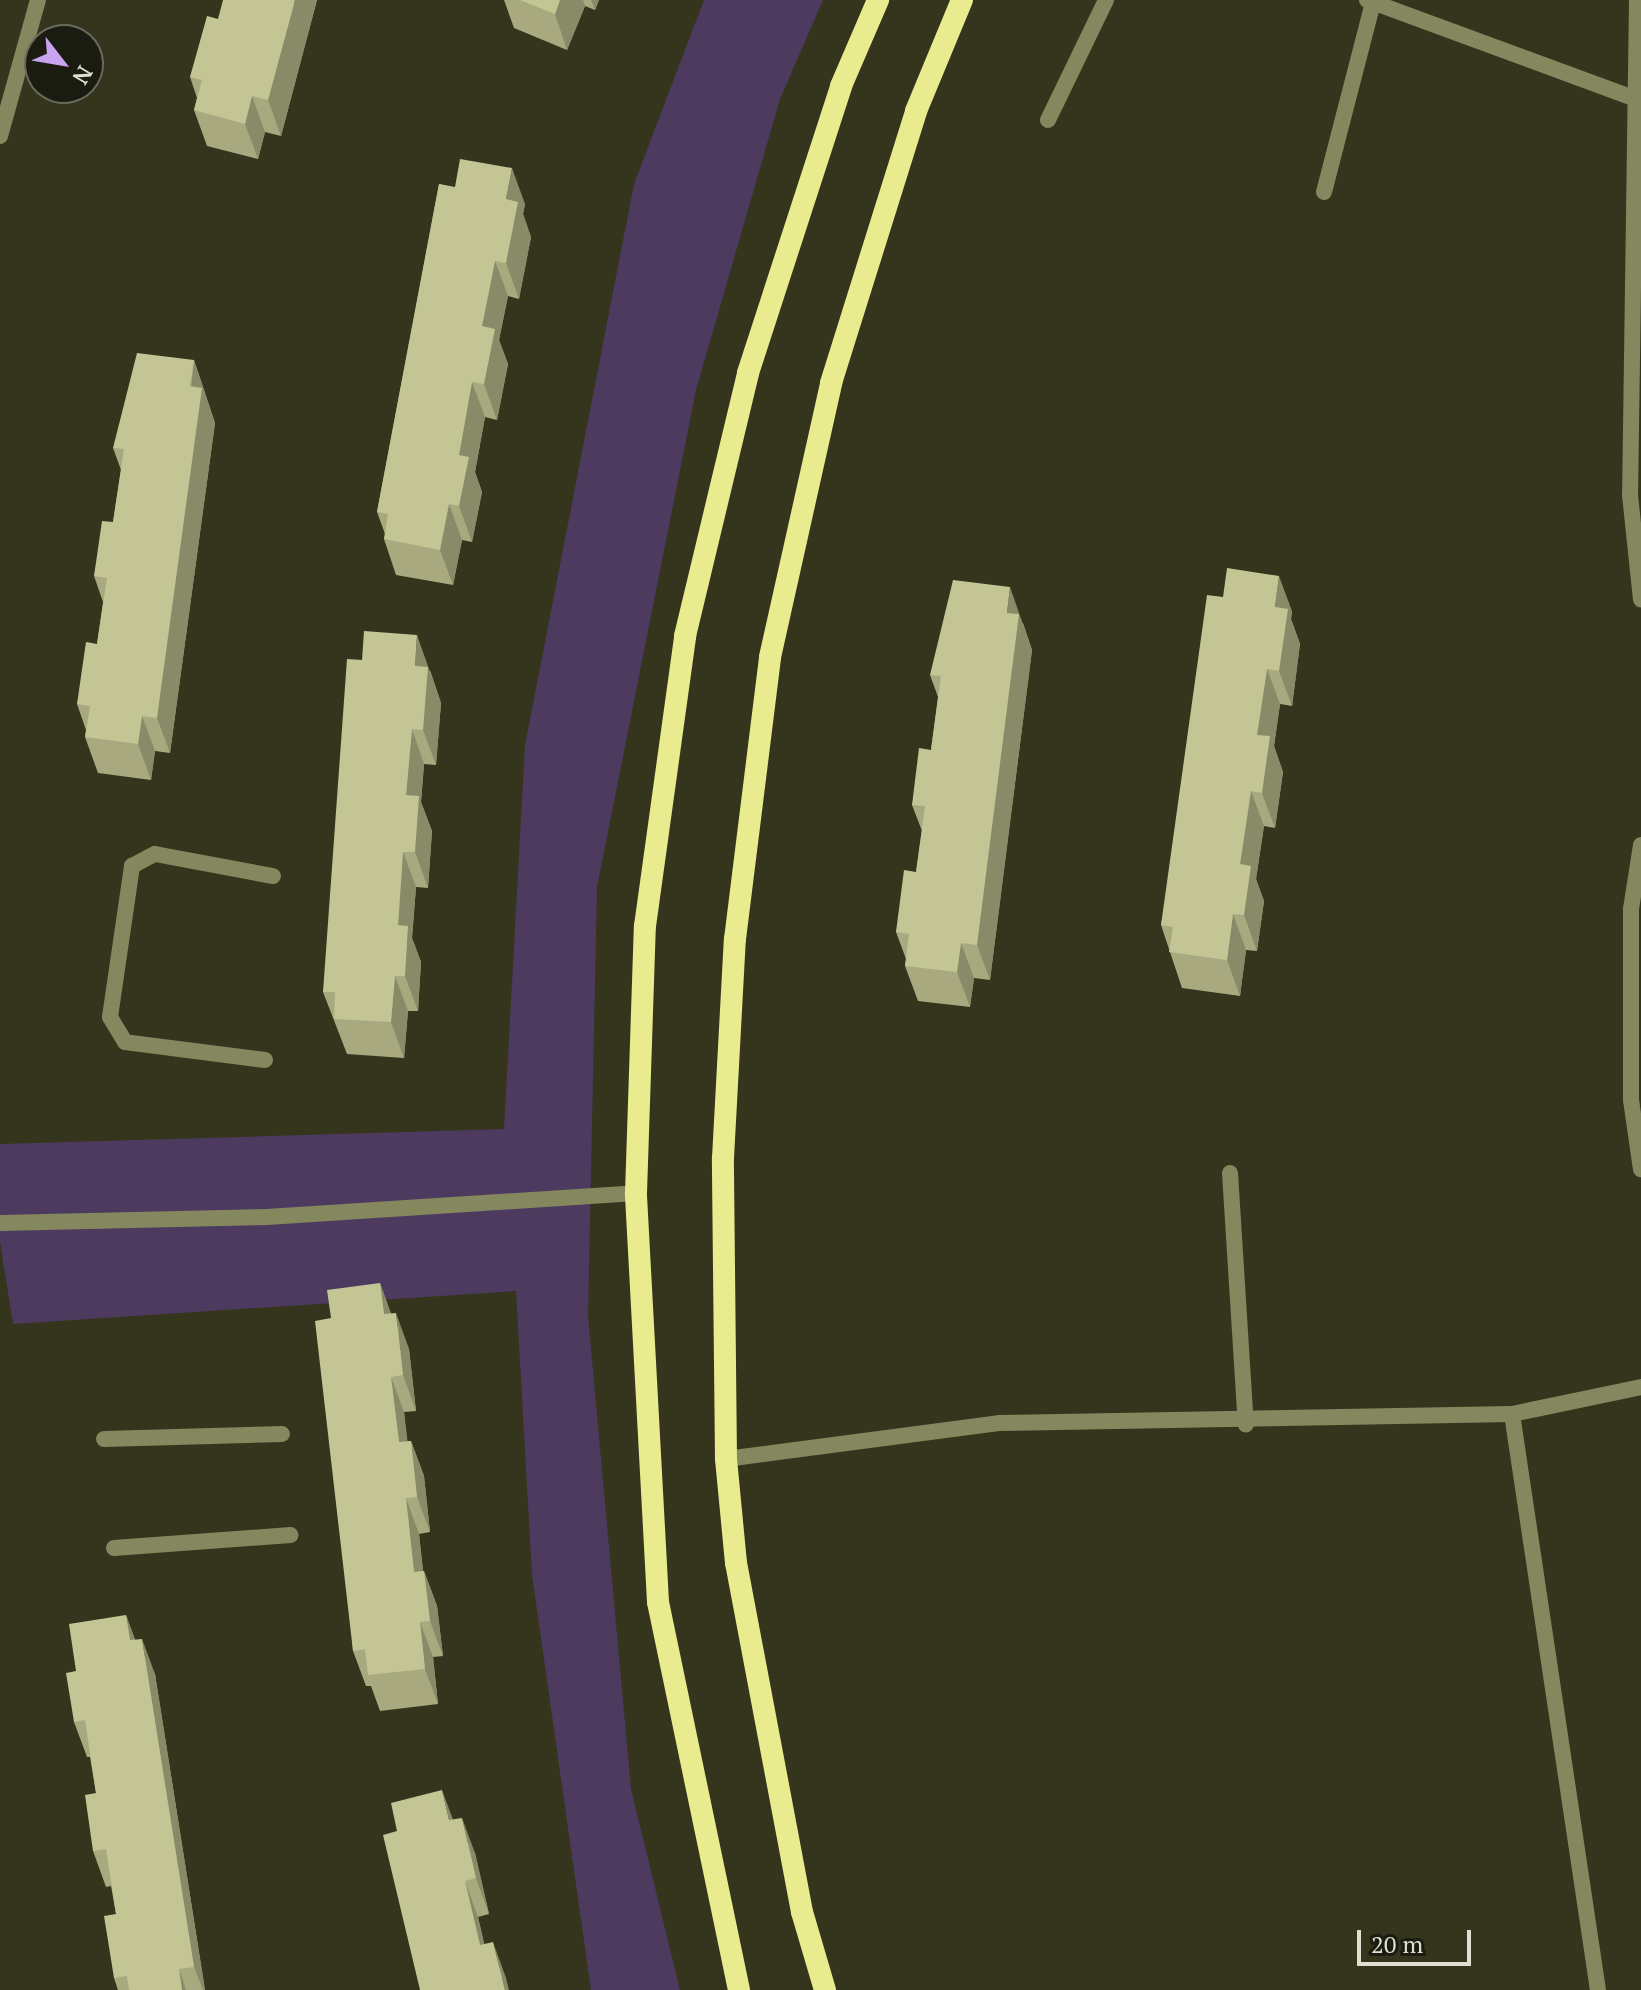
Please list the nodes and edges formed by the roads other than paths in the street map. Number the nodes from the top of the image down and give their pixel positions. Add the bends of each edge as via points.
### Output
1 (38, 0) edge
2 (878, 0) edge
3 (962, 0) edge
4 (1106, 0) edge
5 (1637, 0) edge
6 (1370, 1) edge
7 (1637, 100) edge
8 (1048, 120) dead end
9 (0, 136) edge
10 (1324, 192) dead end
11 (1641, 599) edge
12 (1641, 845) edge
13 (273, 876) dead end
14 (1636, 980) edge
15 (265, 1060) dead end
16 (1641, 1169) edge
17 (1230, 1173) dead end
18 (636, 1193) junction
19 (0, 1223) edge
20 (1641, 1387) edge
21 (1512, 1414) junction
22 (1246, 1424) junction
23 (282, 1434) dead end
24 (104, 1439) dead end
25 (726, 1459) junction
26 (291, 1535) dead end
27 (114, 1548) dead end
28 (739, 1990) edge
29 (825, 1990) edge
30 (1598, 1990) edge

1 - 9 street
2 - 18 highway via 841,86 748,373 685,636 645,926
3 - 25 highway via 916,111 831,383 770,657 735,939 727,1095
4 - 8 street
5 - 7 street
6 - 7 street
6 - 10 street
7 - 11 street via 1630,495
12 - 14 street via 1631,909
13 - 15 street via 155,854 132,866 110,1017 125,1042
14 - 16 street via 1631,1100
17 - 22 street
18 - 19 street via 267,1217
18 - 28 highway via 658,1602
20 - 21 street
21 - 22 street
21 - 30 street
22 - 25 street via 999,1423
23 - 24 street
25 - 29 highway via 736,1563 802,1912
26 - 27 street

